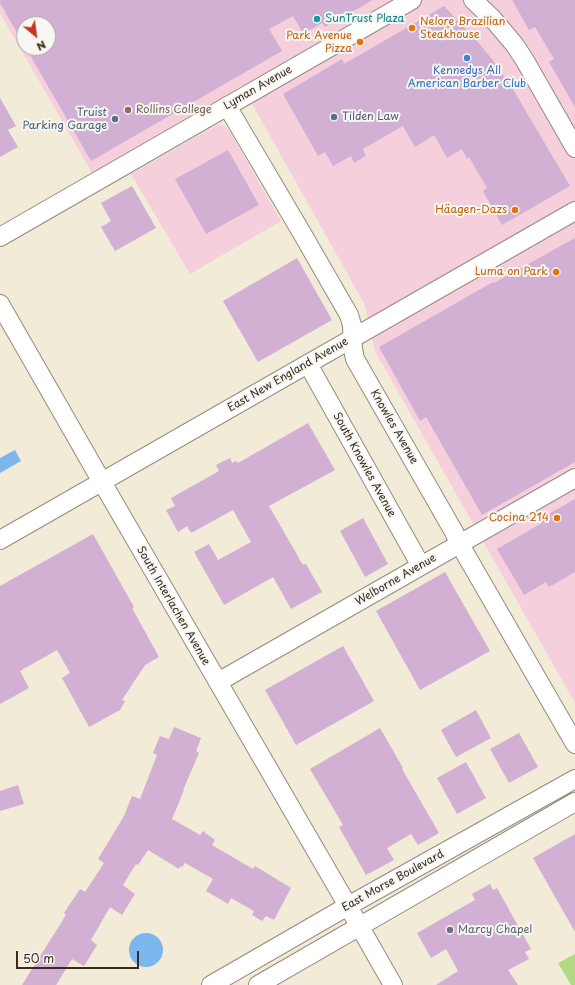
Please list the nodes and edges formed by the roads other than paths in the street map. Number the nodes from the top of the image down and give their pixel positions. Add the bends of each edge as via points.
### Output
1 (412, 0) edge
2 (473, 0) edge
3 (228, 106) junction
4 (575, 148) edge
5 (575, 211) edge
6 (0, 237) edge
7 (0, 304) edge
8 (353, 338) junction
9 (308, 364) junction
10 (575, 478) edge
11 (102, 482) junction
12 (0, 540) edge
13 (459, 544) junction
14 (420, 566) junction
15 (218, 682) junction
16 (575, 744) edge
17 (575, 779) edge
18 (575, 802) edge
19 (348, 906) junction
20 (360, 926) junction
21 (211, 985) edge
22 (258, 985) edge
23 (393, 985) edge

1 - 3 street, Lyman Avenue
2 - 4 street via 514,44
3 - 6 street, Lyman Avenue
3 - 8 street, Knowles Avenue via 349,315
5 - 8 street, East New England Avenue
7 - 11 street, South Interlachen Avenue
8 - 9 street, East New England Avenue
8 - 13 street, Knowles Avenue via 355,359
9 - 11 street, East New England Avenue
9 - 14 street, South Knowles Avenue
10 - 13 street, Welborne Avenue
11 - 12 street, East New England Avenue
11 - 15 street, South Interlachen Avenue
13 - 14 street, Welborne Avenue
13 - 16 street, Knowles Avenue
14 - 15 street, Welborne Avenue
15 - 19 street, South Interlachen Avenue
17 - 19 street, East Morse Boulevard
18 - 20 street, East Morse Boulevard
19 - 20 street, South Interlachen Avenue
19 - 21 street, East Morse Boulevard
20 - 22 street, East Morse Boulevard
20 - 23 street, South Interlachen Avenue

